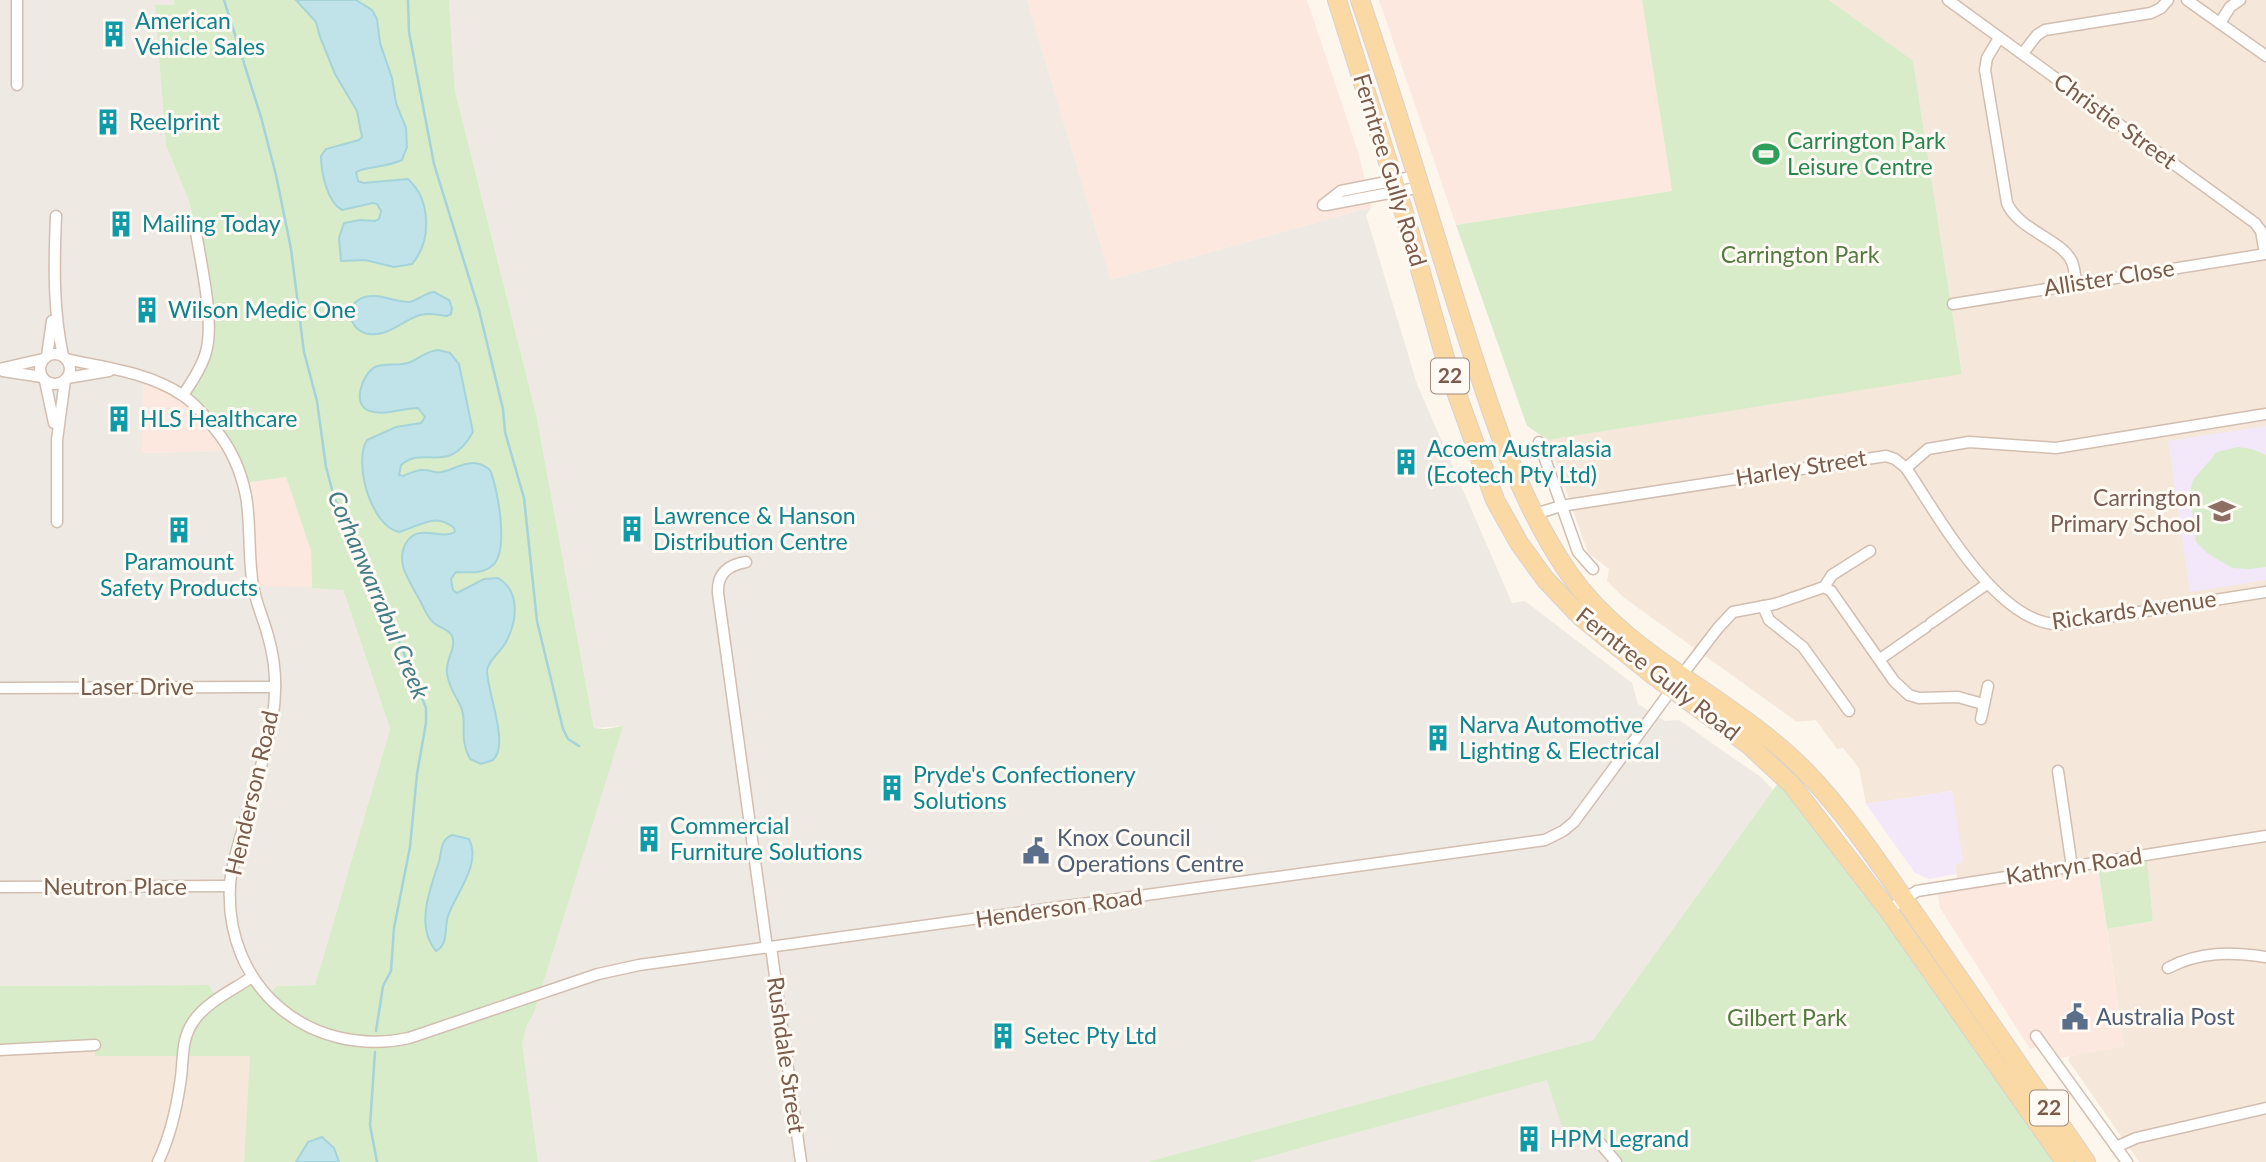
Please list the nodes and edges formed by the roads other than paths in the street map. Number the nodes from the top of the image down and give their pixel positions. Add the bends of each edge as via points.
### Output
1 (17, 0) edge
2 (1337, 0) edge
3 (1360, 0) edge
4 (1948, 0) edge
5 (2168, 0) edge
6 (2187, 0) edge
7 (2240, 0) edge
8 (2220, 23) junction
9 (1999, 37) junction
10 (2023, 53) junction
11 (2266, 56) edge
12 (17, 85) dead end
13 (1419, 182) junction
14 (1395, 186) junction
15 (56, 216) dead end
16 (195, 226) dead end
17 (2265, 254) edge
18 (2076, 284) junction
19 (55, 297) junction
20 (1953, 303) dead end
21 (45, 357) junction
22 (64, 358) junction
23 (0, 370) edge
24 (118, 370) junction
25 (44, 379) junction
26 (66, 379) junction
27 (183, 396) junction
28 (2266, 414) edge
29 (57, 440) junction
30 (1539, 442) dead end
31 (1906, 468) junction
32 (1561, 506) junction
33 (1535, 514) junction
34 (57, 522) dead end
35 (1507, 523) junction
36 (1870, 551) dead end
37 (746, 562) dead end
38 (1593, 569) dead end
39 (1987, 584) junction
40 (1824, 587) junction
41 (2266, 592) edge
42 (1763, 606) junction
43 (1880, 659) junction
44 (1677, 682) junction
45 (1988, 686) dead end
46 (275, 687) junction
47 (0, 688) edge
48 (1983, 704) junction
49 (1849, 711) dead end
50 (1981, 719) dead end
51 (2058, 771) dead end
52 (2266, 836) edge
53 (2072, 867) junction
54 (230, 886) junction
55 (0, 887) edge
56 (1904, 898) junction
57 (1888, 910) junction
58 (769, 948) junction
59 (2266, 957) edge
60 (2168, 968) dead end
61 (252, 977) junction
62 (2036, 1036) dead end
63 (95, 1045) dead end
64 (2008, 1049) junction
65 (0, 1050) edge
66 (1993, 1060) junction
67 (2266, 1108) edge
68 (1600, 1143) dead end
69 (2116, 1147) junction
70 (158, 1162) edge
71 (801, 1162) edge
72 (1616, 1162) edge
73 (2065, 1162) edge
74 (2087, 1162) edge
75 (2127, 1162) edge

1 - 12 street
2 - 14 main road, Ferntree Gully Road / 22
3 - 13 main road, Ferntree Gully Road / 22
4 - 9 street, Christie Street
5 - 10 street via 2151,13 2045,30
6 - 8 street
7 - 8 street via 2231,5
8 - 11 street
9 - 10 street, Christie Street
9 - 18 street via 1985,70 2007,203 2022,222 2068,256
10 - 17 street, Christie Street via 2256,224
13 - 14 street
13 - 33 main road, Ferntree Gully Road / 22 via 1487,399
14 - 14 street via 1323,205 1341,191
14 - 35 main road, Ferntree Gully Road / 22 via 1449,372
15 - 19 street
16 - 27 street via 208,341 202,364
17 - 18 street, Allister Close
18 - 20 street, Allister Close
19 - 21 street
19 - 22 street
21 - 22 street
21 - 23 street
21 - 25 street via 40,368
22 - 24 street, Henderson Road
22 - 26 street via 69,371
23 - 25 street
24 - 26 street, Henderson Road
24 - 27 street, Henderson Road
25 - 26 street via 54,384
25 - 29 street
26 - 29 street
27 - 46 street, Henderson Road via 220,435 241,476 253,587 270,642
28 - 31 street via 2056,448 1979,441 1948,445 1928,449
29 - 34 street
30 - 32 street
31 - 32 street, Harley Street via 1891,457 1879,456
31 - 39 street, Rickards Avenue
32 - 33 street, Harley Street
32 - 38 street via 1578,552
33 - 35 main road
33 - 44 main road, Ferntree Gully Road / 22 via 1587,596
35 - 44 main road, Ferntree Gully Road / 22 via 1538,571 1581,617
36 - 40 street via 1832,575
37 - 58 street, Rushdale Street via 723,573 718,593
39 - 41 street, Rickards Avenue via 2026,615 2050,625
39 - 43 street
40 - 42 street, Henderson Road
40 - 43 street
42 - 44 street, Henderson Road via 1729,615
42 - 49 street via 1769,620 1803,647
43 - 48 street via 1909,695 1958,696
44 - 56 main road, Ferntree Gully Road / 22 via 1752,724 1803,769
44 - 57 main road, Ferntree Gully Road / 22 via 1780,773
44 - 58 street, Henderson Road via 1574,822 1545,840
45 - 48 street
46 - 47 street, Laser Drive
46 - 54 street, Henderson Road via 272,723
48 - 50 street
51 - 53 street
52 - 53 street, Kathryn Road
53 - 56 street, Kathryn Road via 1917,891
54 - 55 street, Neutron Place
54 - 61 street, Henderson Road via 232,924
56 - 57 street, Kathryn Road
56 - 64 main road, Ferntree Gully Road / 22
57 - 66 main road, Ferntree Gully Road / 22
58 - 61 street, Henderson Road via 616,970 393,1042 357,1042 324,1034 292,1019
58 - 71 street, Rushdale Street
59 - 60 street via 2227,953 2189,958
61 - 70 street via 207,1007 191,1024 183,1045 175,1114
62 - 69 street
63 - 65 street
64 - 66 main road
64 - 74 main road, Ferntree Gully Road / 22
66 - 73 main road, Ferntree Gully Road / 22
67 - 69 street via 2136,1138
68 - 72 street
69 - 75 street

